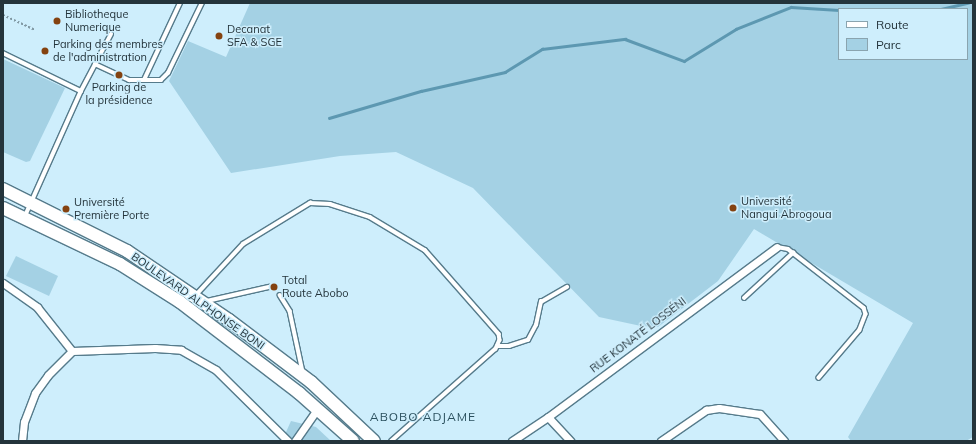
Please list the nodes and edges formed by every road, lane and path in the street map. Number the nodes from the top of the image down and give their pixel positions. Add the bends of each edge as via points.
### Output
1 (180, 3) edge
2 (202, 3) edge
3 (3, 15) edge
4 (35, 30) dead end
5 (111, 34) dead end
6 (3, 54) edge
7 (95, 64) junction
8 (144, 80) junction
9 (81, 91) junction
10 (3, 189) edge
11 (31, 201) junction
12 (3, 208) edge
13 (24, 217) junction
14 (777, 247) joint
15 (793, 253) junction
16 (3, 283) edge
17 (269, 287) dead end
18 (567, 287) dead end
19 (280, 295) dead end
20 (744, 298) dead end
21 (198, 300) junction
22 (497, 346) junction
23 (72, 351) junction
24 (303, 375) junction
25 (819, 378) dead end
26 (317, 408) junction
27 (548, 417) junction
28 (22, 441) edge
29 (288, 441) edge
30 (295, 441) edge
31 (353, 441) edge
32 (374, 441) edge
33 (392, 441) edge
34 (512, 441) edge
35 (570, 441) edge
36 (661, 441) edge
37 (784, 441) edge

1 - 8 lane
2 - 8 lane via 168,73 161,80
3 - 4 path
5 - 7 lane
6 - 9 lane
7 - 8 lane via 129,80
7 - 9 lane
9 - 11 lane
10 - 11 main road, BOULEVARD ALPHONSE BONI
11 - 13 lane
11 - 21 main road, BOULEVARD ALPHONSE BONI via 127,251
12 - 13 main road, BOULEVARD ALPHONSE BONI
13 - 26 main road, BOULEVARD ALPHONSE BONI via 120,264 149,282 221,332
14 - 15 lane via 784,247
14 - 27 street, RUE KONATÉ LOSSÉNI
15 - 20 lane
15 - 25 lane via 853,298 864,308 866,314 860,330
16 - 23 street via 37,307
17 - 21 lane
18 - 22 lane via 541,302 536,325 528,340 509,346
19 - 24 lane via 290,311
21 - 22 lane via 243,244 310,203 320,202 370,217 425,250 499,334
21 - 24 main road, BOULEVARD ALPHONSE BONI
22 - 33 lane
23 - 28 street via 48,375 35,393 24,422
23 - 29 street via 154,348 181,350 216,370
24 - 32 main road, BOULEVARD ALPHONSE BONI
26 - 30 street
26 - 31 main road, BOULEVARD ALPHONSE BONI
27 - 34 street, RUE KONATÉ LOSSÉNI
27 - 35 street
36 - 37 street via 706,410 719,408 760,414

